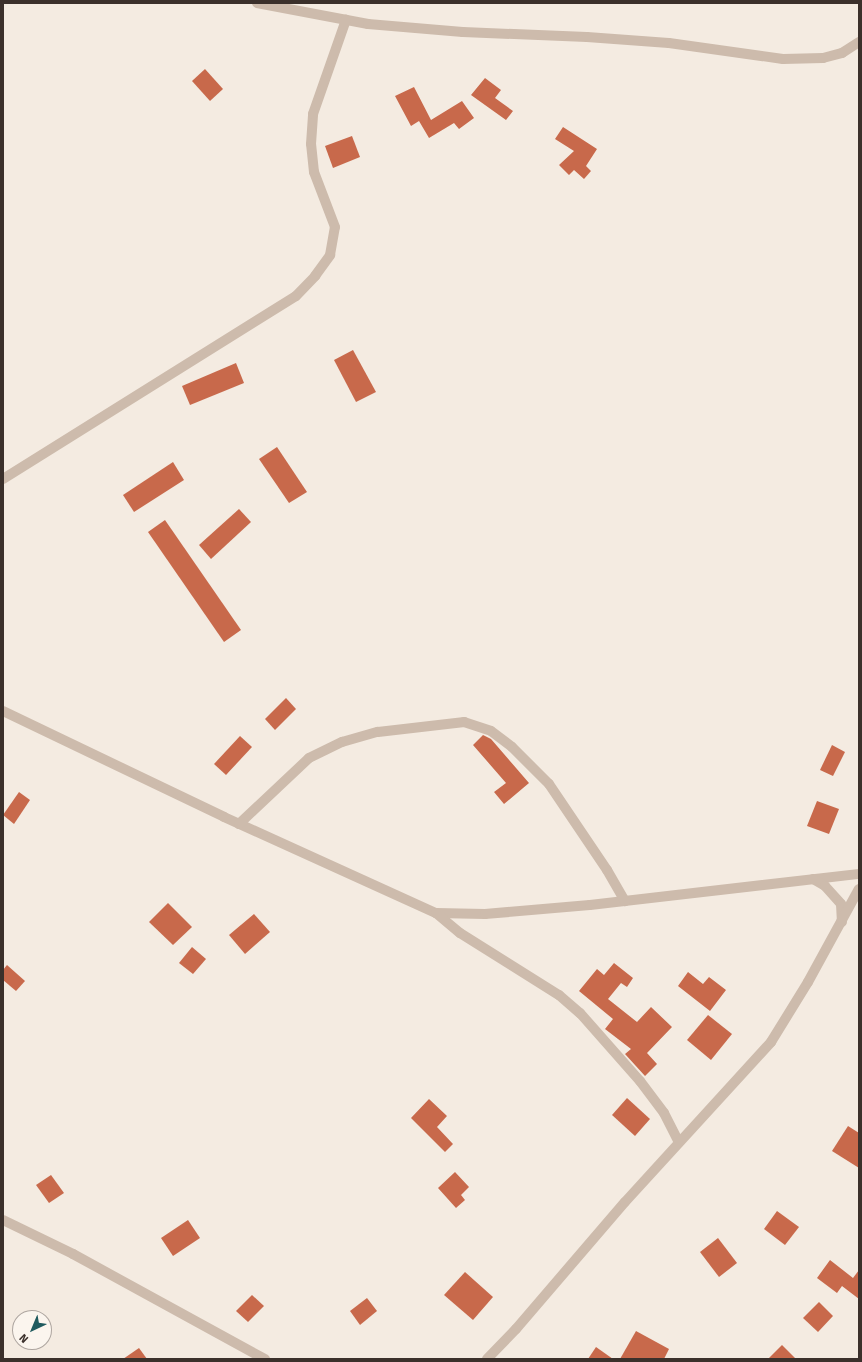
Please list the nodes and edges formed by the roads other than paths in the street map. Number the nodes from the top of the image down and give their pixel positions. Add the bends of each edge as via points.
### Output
1 (257, 3) edge
2 (346, 20) junction
3 (859, 42) edge
4 (3, 479) edge
5 (3, 710) edge
6 (239, 824) junction
7 (859, 874) edge
8 (812, 879) junction
9 (859, 889) edge
10 (625, 901) junction
11 (436, 913) junction
12 (842, 922) junction
13 (679, 1142) junction
14 (3, 1220) edge
15 (265, 1359) edge
16 (487, 1359) edge

1 - 2 street
2 - 3 street via 463,32 669,43 783,59 823,58 842,53
2 - 4 street via 313,114 311,144 314,172 336,227 330,255 315,276 296,296
5 - 6 street
6 - 10 street via 309,758 342,742 378,732 464,722 491,731 549,784
6 - 11 street
7 - 8 street
8 - 10 street
8 - 12 street via 825,886 841,904
9 - 12 street
10 - 11 street via 485,914
11 - 13 street via 460,933 559,995 580,1013 640,1081 664,1114
12 - 13 street via 771,1042
13 - 16 street
14 - 15 street via 73,1254

